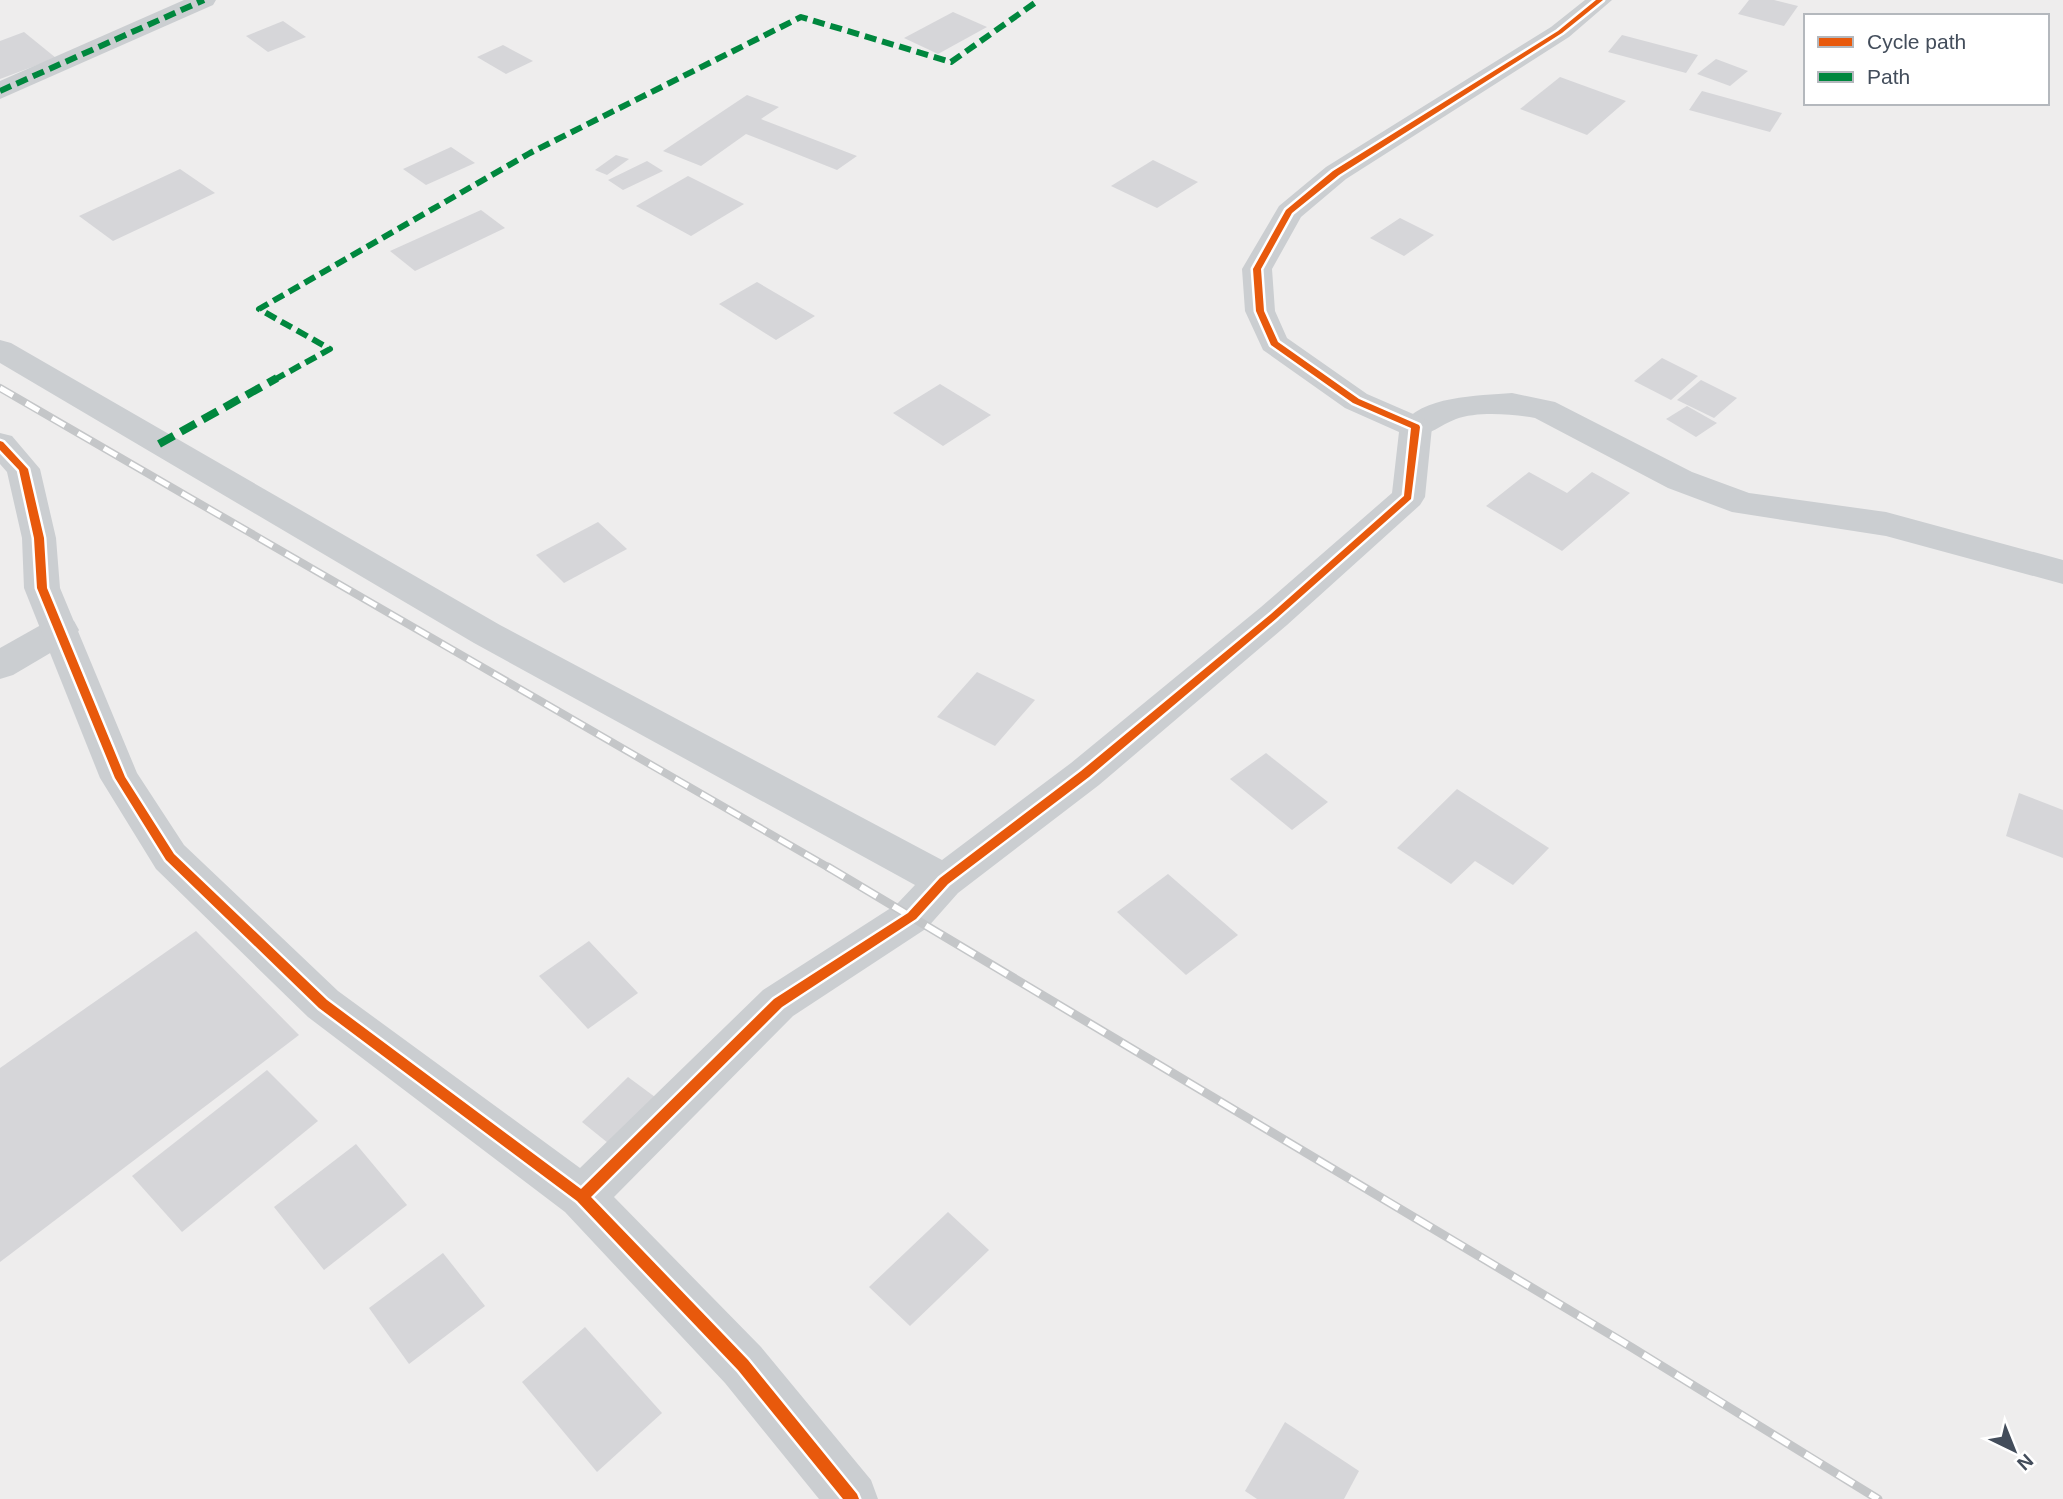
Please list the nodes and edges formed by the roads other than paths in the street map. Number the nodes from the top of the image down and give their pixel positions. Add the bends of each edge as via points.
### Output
1 (204, 0) edge
2 (1600, 0) edge
3 (0, 91) edge
4 (0, 350) edge
5 (1416, 427) junction
6 (0, 444) edge
7 (2063, 572) edge
8 (61, 630) junction
9 (0, 665) edge
10 (944, 881) junction
11 (582, 1197) junction
12 (852, 1499) edge

1 - 3 street
2 - 5 street via 1560,32 1336,173 1289,212 1257,269 1260,312 1274,343 1356,401
4 - 10 street via 486,634
5 - 7 street via 1451,408 1512,403 1544,409 1680,480 1744,504 1886,524
5 - 10 street via 1408,497 1085,774
6 - 8 street via 23,469 38,538 42,588
8 - 9 street
8 - 11 street via 120,778 170,857 323,1004
10 - 11 street via 912,916 778,1003
11 - 12 street via 743,1365

